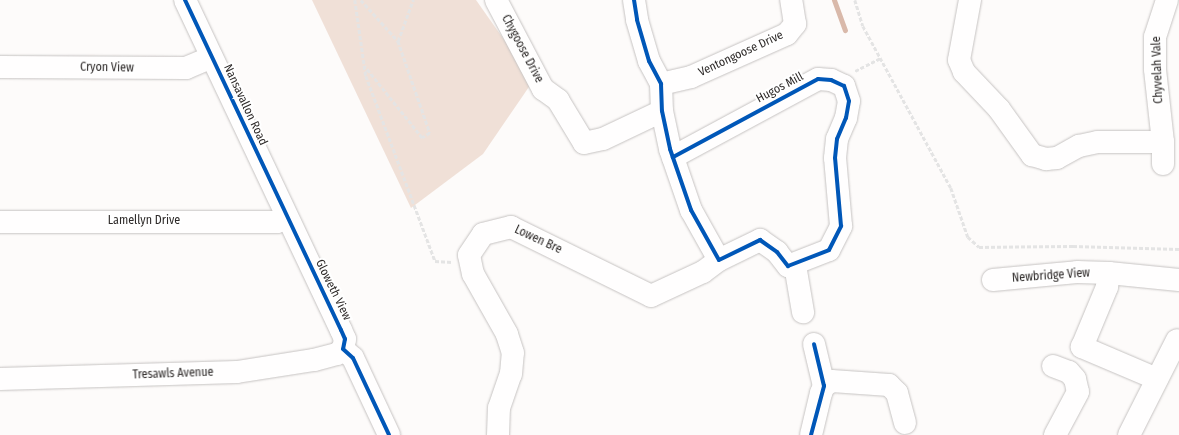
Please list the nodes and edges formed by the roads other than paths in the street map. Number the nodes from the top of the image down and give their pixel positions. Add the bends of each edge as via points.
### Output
1 (185, 0) edge
2 (496, 0) edge
3 (634, 0) edge
4 (791, 0) edge
5 (970, 0) edge
6 (1167, 0) edge
7 (212, 58) junction
8 (0, 67) edge
9 (661, 84) junction
10 (662, 111) junction
11 (1163, 142) junction
12 (673, 157) junction
13 (1162, 164) dead end
14 (288, 218) junction
15 (0, 222) edge
16 (719, 260) junction
17 (796, 265) junction
18 (1109, 273) junction
19 (993, 280) dead end
20 (1179, 280) edge
21 (803, 312) dead end
22 (1173, 338) edge
23 (814, 344) dead end
24 (1082, 347) junction
25 (343, 349) junction
26 (0, 379) edge
27 (1157, 379) junction
28 (824, 386) junction
29 (905, 423) dead end
30 (1136, 433) edge
31 (389, 435) edge
32 (498, 435) edge
33 (811, 435) edge
34 (1055, 435) edge

1 - 7 street, Nansavallon Road
2 - 10 street, Chygoose Drive via 543,89 558,100 584,143 603,138
3 - 9 street via 649,62
4 - 9 street, Ventongoose Drive via 795,24 787,34 691,77
5 - 11 street via 959,60 978,89 999,109 1032,155 1057,158 1080,146 1098,142
6 - 11 street, Chyvelah Vale via 1155,36 1155,69
7 - 8 street, Cryon View via 186,68
7 - 14 street, Nansavallon Road
9 - 10 street
10 - 12 street
11 - 13 street, Chyvelah Vale
12 - 16 street via 691,210
12 - 17 street, Hugos Mill via 818,79 831,80 844,86 849,101 846,118 837,139 835,158 841,226 829,250
14 - 15 street, Lamellyn Drive via 277,222
14 - 25 street, Gloweth View via 341,330 344,339
16 - 17 street via 760,240 777,252 788,266
16 - 32 street, Lowen Bre via 703,272 651,296 511,227 483,234 469,255 473,274 507,334 513,352 511,374 500,408
17 - 21 street
18 - 19 street, Newbridge View via 1077,272
18 - 20 street, Newbridge View
18 - 24 street, Newbridge View via 1107,287
22 - 27 street
23 - 28 street
24 - 27 street
24 - 34 street, Newbridge View via 1061,369 1075,379 1078,392
25 - 26 street, Tresawls Avenue via 337,354 314,360 237,372
25 - 31 street via 353,358
27 - 30 street
28 - 29 street via 832,381 889,385 897,393
28 - 33 street

